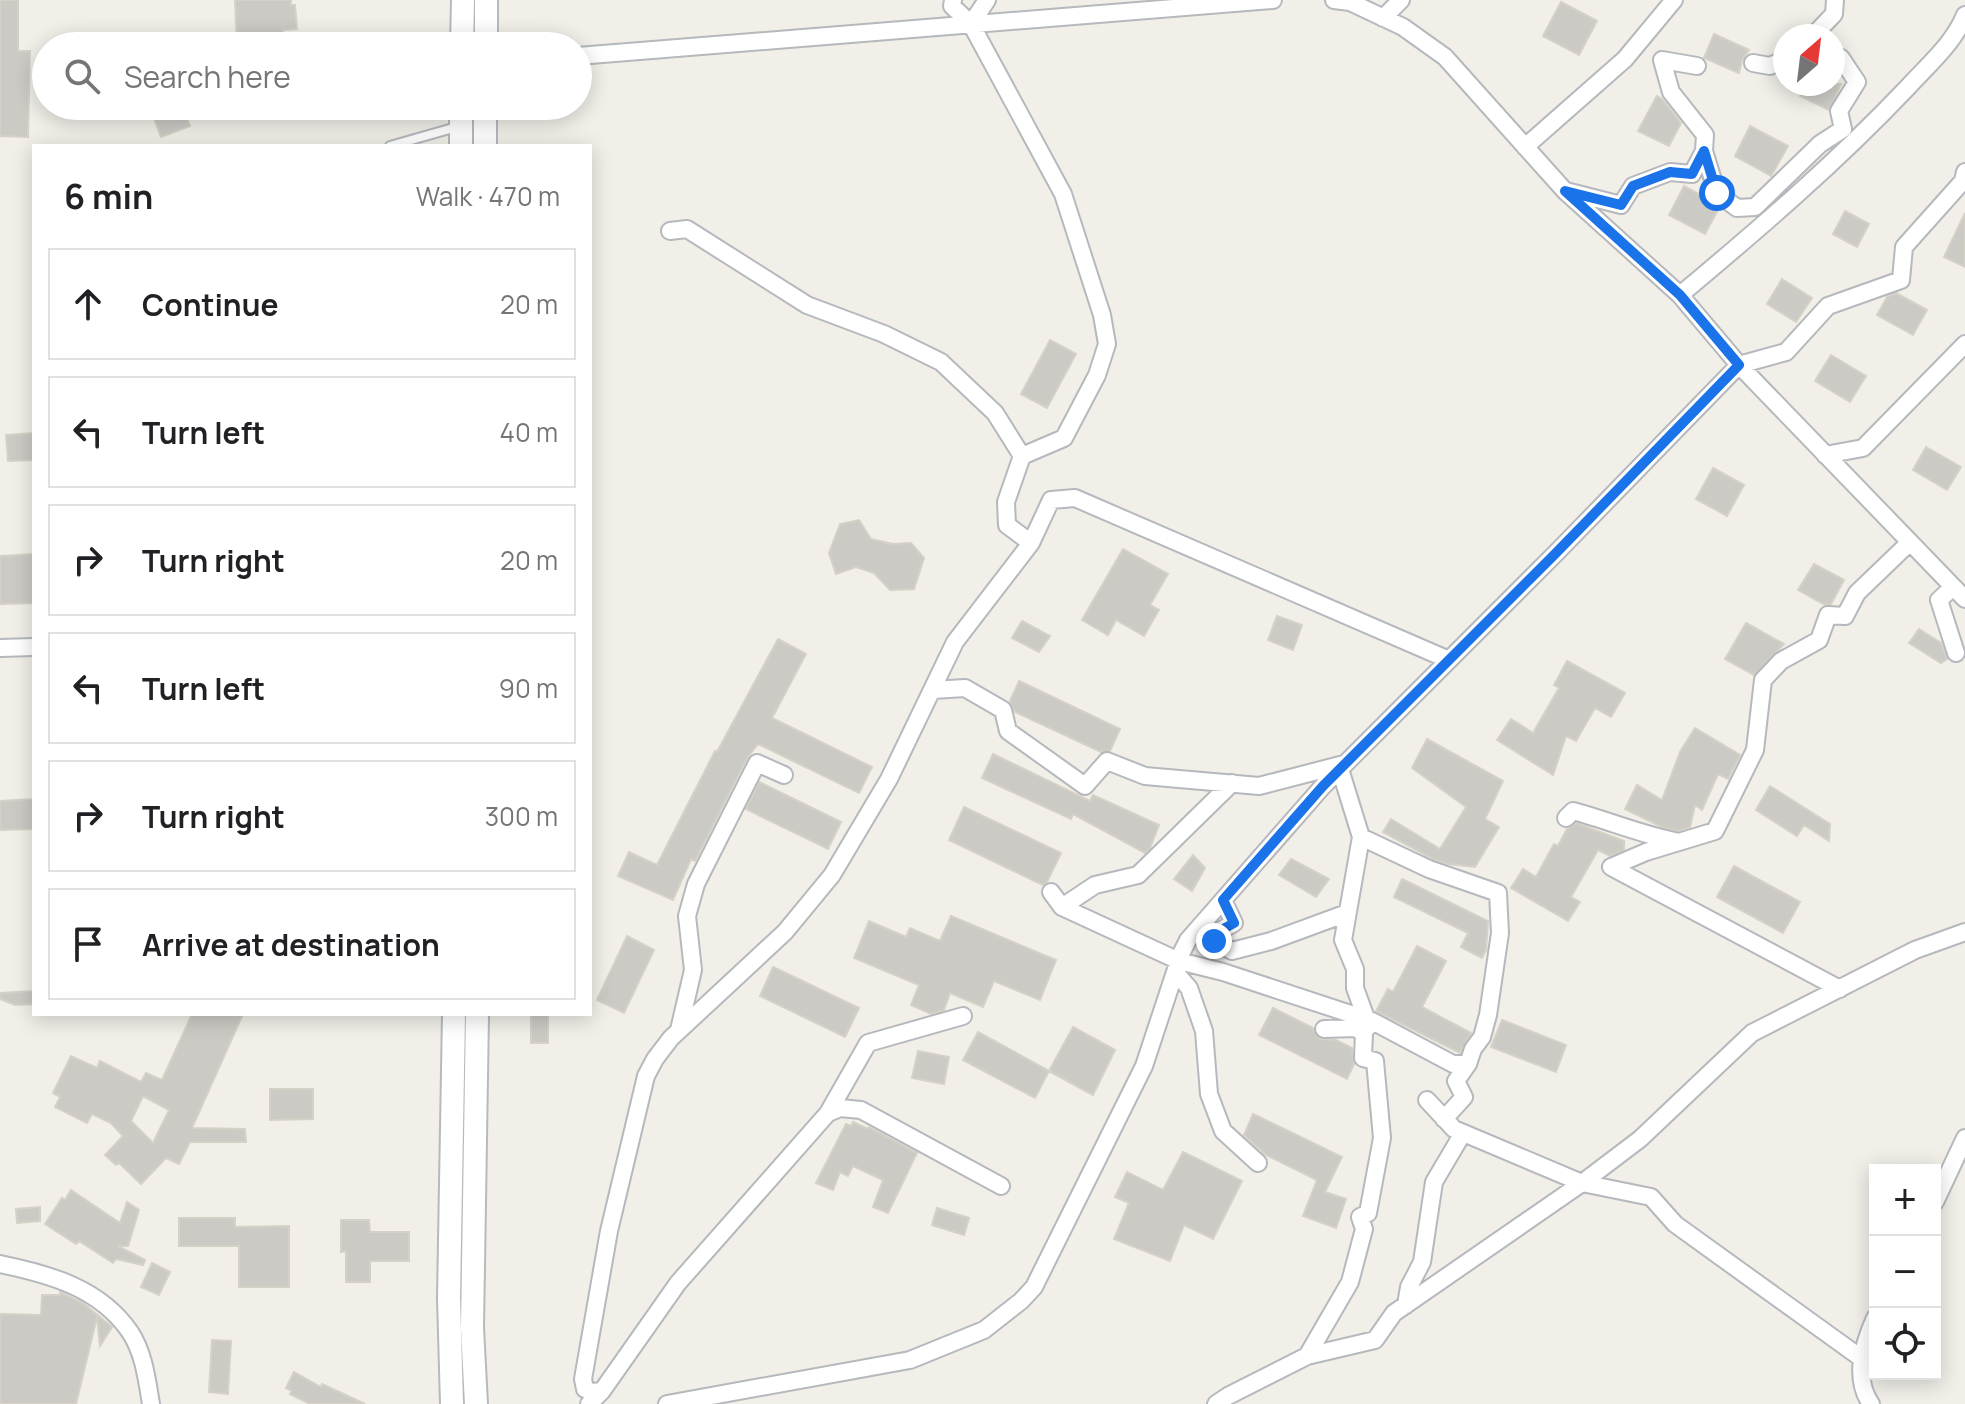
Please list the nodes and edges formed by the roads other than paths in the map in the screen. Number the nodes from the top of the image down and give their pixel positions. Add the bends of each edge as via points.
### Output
1 (463, 0) edge
2 (486, 0) edge
3 (953, 0) edge
4 (987, 0) edge
5 (1273, 0) edge
6 (1334, 0) edge
7 (1401, 0) edge
8 (1674, 0) edge
9 (1835, 0) edge
10 (1965, 15) edge
11 (1383, 18) junction
12 (971, 24) junction
13 (1824, 24) edge
14 (462, 32) edge
15 (486, 32) edge
16 (592, 55) edge
17 (1753, 63) dead end
18 (1845, 64) edge
19 (1773, 65) edge
20 (1697, 66) dead end
21 (485, 120) edge
22 (461, 126) edge
23 (397, 144) edge
24 (485, 144) edge
25 (1525, 147) junction
26 (1704, 151) junction
27 (1964, 178) edge
28 (1565, 191) junction
29 (670, 231) dead end
30 (1680, 295) junction
31 (1965, 344) edge
32 (1739, 365) junction
33 (1825, 455) junction
34 (1022, 456) junction
35 (1031, 543) junction
36 (1909, 543) junction
37 (1958, 594) edge
38 (32, 647) edge
39 (0, 648) edge
40 (1956, 653) dead end
41 (1449, 660) junction
42 (933, 690) junction
43 (1342, 767) junction
44 (784, 775) dead end
45 (1232, 783) junction
46 (1566, 818) dead end
47 (1361, 837) junction
48 (1680, 842) junction
49 (1051, 892) dead end
50 (1223, 900) junction
51 (1062, 907) junction
52 (1347, 913) junction
53 (1965, 932) edge
54 (1177, 967) junction
55 (1840, 989) junction
56 (454, 1016) edge
57 (477, 1016) edge
58 (963, 1016) dead end
59 (1367, 1024) junction
60 (1324, 1029) dead end
61 (679, 1031) junction
62 (1468, 1064) junction
63 (1427, 1100) dead end
64 (828, 1113) junction
65 (1444, 1119) junction
66 (1463, 1133) junction
67 (1965, 1138) edge
68 (1258, 1163) dead end
69 (1582, 1183) junction
70 (1001, 1186) dead end
71 (1941, 1189) edge
72 (0, 1264) edge
73 (1406, 1305) junction
74 (1869, 1335) edge
75 (1307, 1356) junction
76 (1861, 1358) junction
77 (602, 1391) junction
78 (151, 1404) edge
79 (452, 1404) edge
80 (476, 1404) edge
81 (589, 1404) edge
82 (667, 1404) edge
83 (1216, 1404) edge
84 (1871, 1404) edge

1 - 14 main road
2 - 15 main road
3 - 12 street via 952,6
4 - 12 street
5 - 12 street
6 - 11 street
7 - 11 street
8 - 25 street via 1625,59
9 - 13 street via 1834,14
10 - 30 street via 1953,37 1865,131 1794,200
11 - 25 street via 1445,57
12 - 16 street
12 - 34 street via 1063,194 1107,344 1064,438
17 - 19 street
18 - 26 street via 1857,82 1839,111 1843,129 1820,144 1755,207 1737,208 1717,193
20 - 26 street via 1662,60 1671,92 1705,135
21 - 24 main road
22 - 23 lane
25 - 28 street
26 - 28 street via 1692,174 1670,172 1633,186 1621,205
27 - 32 street via 1904,247 1901,280 1828,306 1786,352
28 - 30 street
29 - 34 street via 687,229 807,305 941,362 995,413
30 - 32 street
31 - 33 street via 1863,448
32 - 33 street
32 - 41 street
33 - 36 street
34 - 35 street via 1006,502 1007,525
35 - 41 street via 1051,500 1075,498
35 - 42 street via 955,642
36 - 37 street
36 - 48 street via 1857,593 1845,616 1828,615 1819,640 1781,661 1763,680 1751,761 1715,831
37 - 40 street via 1939,600
38 - 39 street
41 - 43 street
42 - 45 street via 965,688 1003,710 1008,731 1085,786 1107,761 1145,776
42 - 61 street via 889,779 832,875 785,932
43 - 45 street via 1259,786
43 - 47 street
43 - 50 street
44 - 61 street via 757,763 696,884 687,916 693,970
45 - 51 street via 1138,875 1095,885
46 - 48 street via 1573,811
47 - 52 street
47 - 62 street via 1498,893 1500,933 1488,1015
48 - 55 street via 1611,867
49 - 51 street
50 - 52 street via 1234,923 1218,932 1214,941 1232,951
50 - 54 street via 1188,940
51 - 54 street
52 - 59 street via 1343,940
53 - 55 street via 1915,950
54 - 59 street via 1223,972
54 - 68 street via 1204,1031 1209,1094 1223,1131
54 - 82 street via 1144,1066 1034,1287 1021,1301 984,1330 910,1360
55 - 69 street via 1752,1033 1640,1139
56 - 79 main road
57 - 80 main road via 472,1328
58 - 64 street via 868,1043
59 - 60 street
59 - 62 street via 1453,1064
59 - 75 street via 1363,1058 1375,1061 1382,1138 1372,1196 1368,1213 1360,1217 1364,1229 1350,1282
61 - 77 street via 646,1076 609,1231 583,1379 585,1389
62 - 65 street via 1456,1081 1464,1097
63 - 65 street
64 - 70 street via 861,1110
64 - 77 street via 678,1283
65 - 66 street
66 - 69 street
66 - 73 street via 1434,1182 1422,1262
67 - 71 street
69 - 73 street
69 - 76 street via 1651,1197 1675,1224
72 - 78 street via 85,1290 108,1308 131,1333 145,1367
73 - 75 street via 1375,1340
74 - 76 street
75 - 83 street
76 - 84 street via 1863,1388
77 - 81 street

